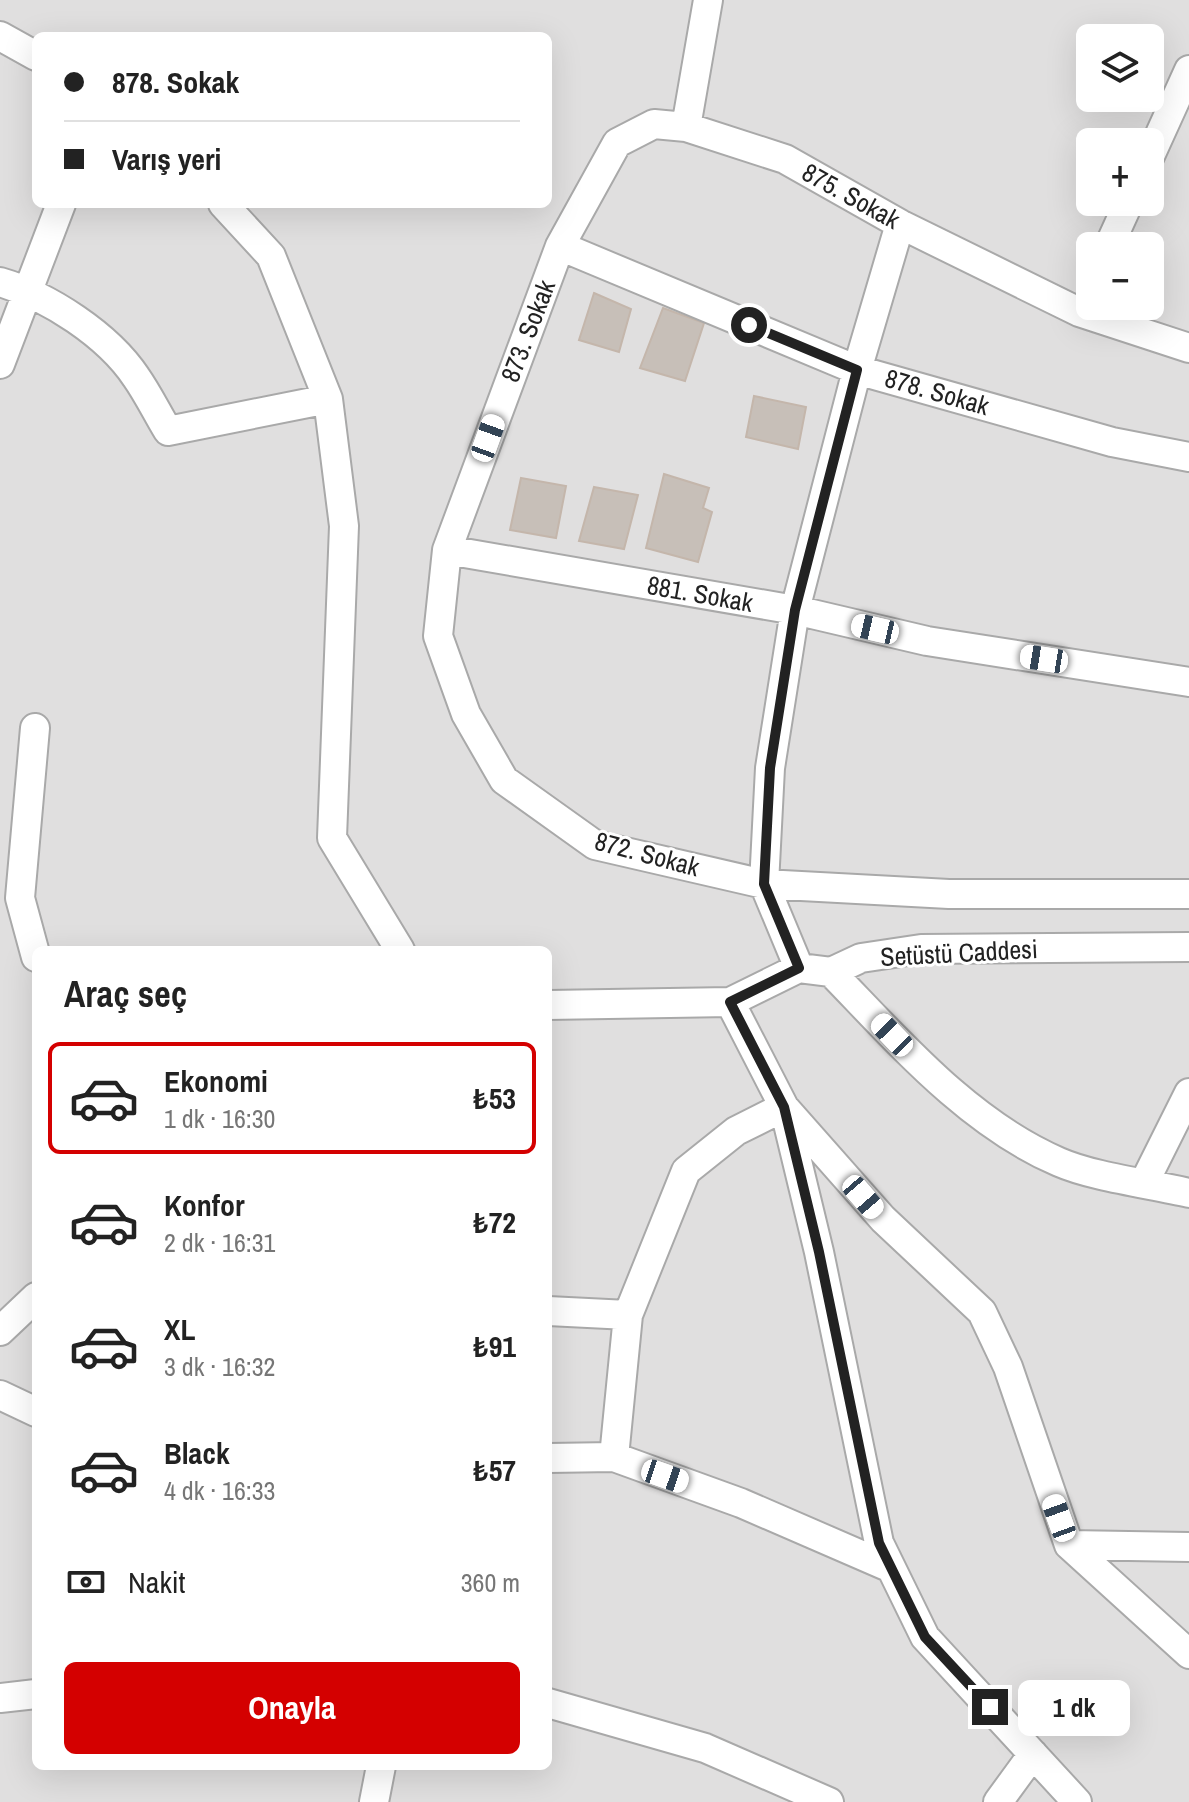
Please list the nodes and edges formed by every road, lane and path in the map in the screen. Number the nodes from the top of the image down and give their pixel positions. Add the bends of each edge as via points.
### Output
1 (708, 0) edge
2 (0, 36) edge
3 (32, 54) edge
4 (1189, 70) edge
5 (686, 127) junction
6 (1163, 128) edge
7 (59, 208) edge
8 (227, 208) edge
9 (900, 224) junction
10 (560, 246) junction
11 (14, 286) edge
12 (1076, 296) edge
13 (1128, 320) edge
14 (1189, 348) edge
15 (0, 364) edge
16 (857, 370) junction
17 (328, 399) junction
18 (1189, 457) edge
19 (447, 550) junction
20 (795, 610) junction
21 (1189, 682) edge
22 (35, 728) dead end
23 (764, 884) junction
24 (1189, 894) edge
25 (10, 899) edge
26 (398, 946) edge
27 (1189, 947) edge
28 (32, 948) edge
29 (799, 968) junction
30 (831, 972) junction
31 (730, 1002) junction
32 (552, 1005) edge
33 (1189, 1093) edge
34 (784, 1107) junction
35 (1144, 1183) junction
36 (1189, 1193) edge
37 (32, 1301) edge
38 (552, 1311) edge
39 (628, 1315) junction
40 (0, 1331) edge
41 (0, 1395) edge
42 (32, 1410) edge
43 (614, 1457) junction
44 (552, 1458) edge
45 (1069, 1545) junction
46 (1189, 1547) edge
47 (891, 1568) junction
48 (1189, 1654) edge
49 (32, 1694) edge
50 (0, 1698) edge
51 (552, 1704) edge
52 (1033, 1754) junction
53 (380, 1770) edge
54 (374, 1802) edge
55 (829, 1802) edge
56 (998, 1802) edge
57 (1077, 1802) edge

1 - 5 street
2 - 3 street
4 - 6 street
5 - 9 street, 875. Sokak via 785,159
5 - 10 street, 875. Sokak via 654,124 617,143
7 - 11 street
8 - 17 street via 271,256
9 - 12 street, 875. Sokak
9 - 16 street
10 - 16 street, 878. Sokak
10 - 19 street, 873. Sokak
11 - 15 street
11 - 17 street via 86,326 135,375 168,431
13 - 14 street, 875. Sokak
16 - 18 street, 878. Sokak via 1112,442
16 - 20 street
17 - 26 street via 344,526 332,838
19 - 20 street, 881. Sokak
19 - 23 street, 872. Sokak via 438,636 466,714 504,780 595,845
20 - 21 street, 881. Sokak via 927,641
20 - 23 street via 770,768
22 - 25 street
23 - 24 street, 872. Sokak via 949,894
23 - 29 street
25 - 28 street
27 - 30 street, Setüstü Caddesi via 921,949 861,958
29 - 30 street, Setüstü Caddesi
29 - 31 street
30 - 35 street via 913,1056 985,1119 1059,1163
31 - 32 street
31 - 34 street
33 - 35 street
34 - 39 street via 736,1131 686,1171
34 - 45 street via 883,1219 982,1312 1008,1367
34 - 47 street via 879,1543
35 - 36 street
37 - 40 street
38 - 39 street
39 - 43 street
41 - 42 street
43 - 44 street
43 - 47 street via 741,1503
45 - 46 street
45 - 48 street
47 - 52 street via 925,1637
49 - 50 street
51 - 55 street via 705,1748
52 - 56 street
52 - 57 street
53 - 54 street

